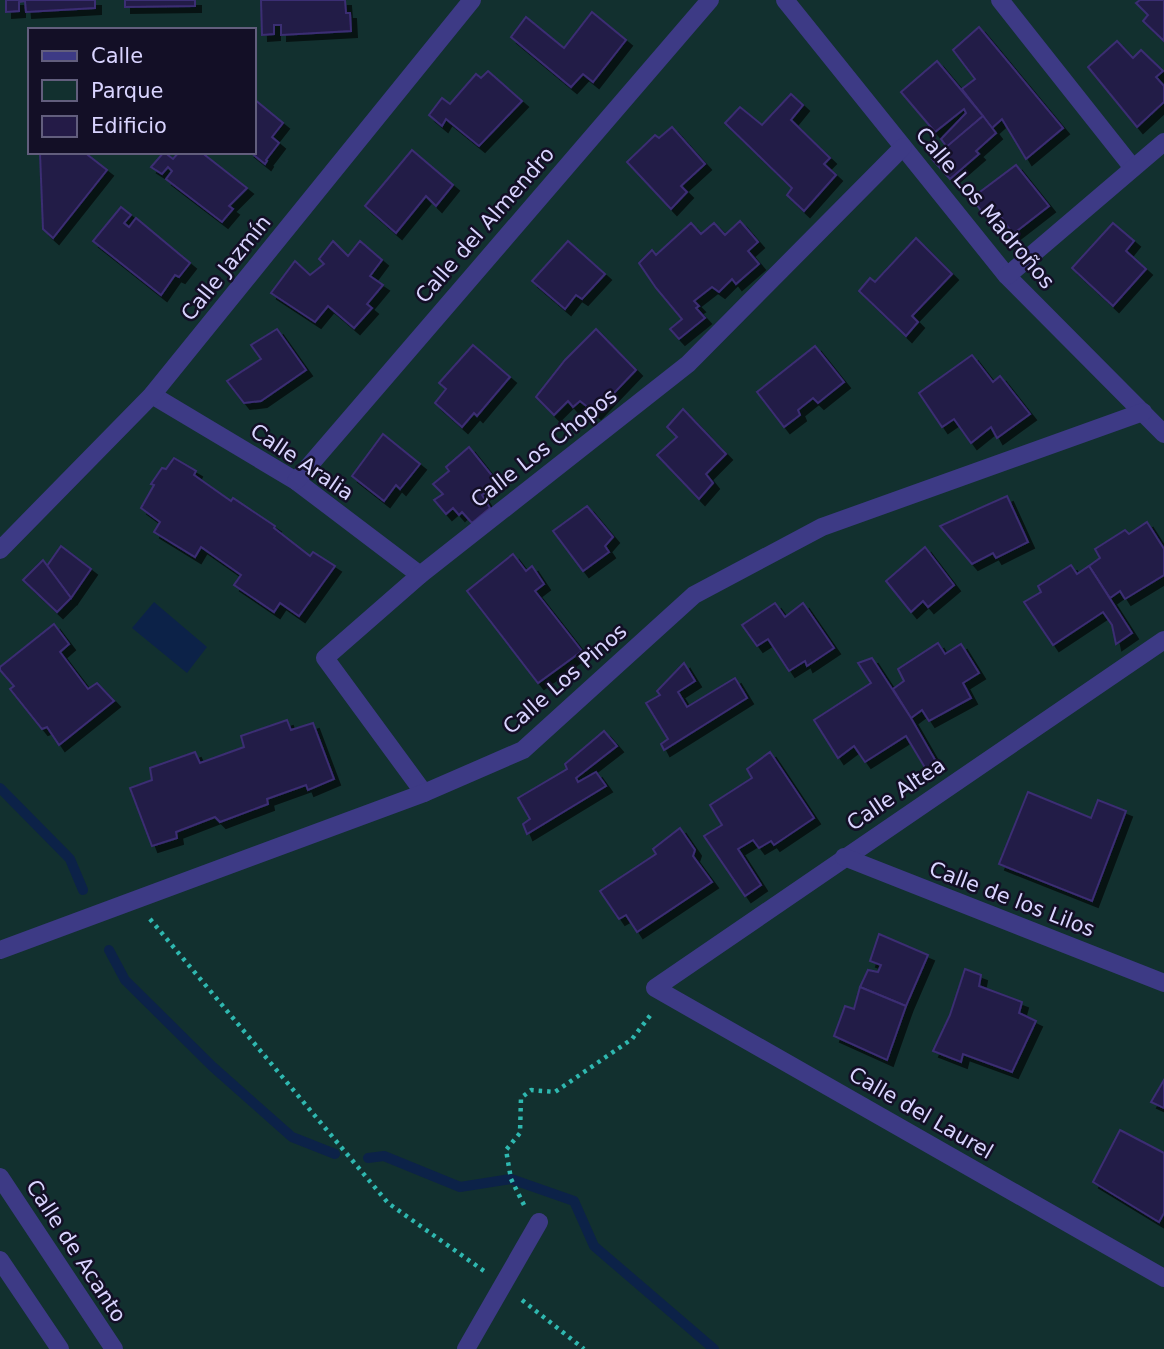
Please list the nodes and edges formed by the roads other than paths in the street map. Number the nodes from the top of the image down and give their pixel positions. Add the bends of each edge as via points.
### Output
1 (472, 0) edge
2 (710, 0) edge
3 (785, 0) edge
4 (1000, 0) edge
5 (1164, 142) edge
6 (903, 146) junction
7 (1133, 168) junction
8 (1007, 276) junction
9 (152, 395) junction
10 (1143, 412) junction
11 (1164, 434) edge
12 (296, 481) junction
13 (0, 550) edge
14 (420, 575) junction
15 (1164, 640) edge
16 (424, 793) junction
17 (844, 857) junction
18 (0, 950) edge
19 (1164, 982) edge
20 (655, 988) joint
21 (0, 1177) edge
22 (539, 1222) road end
23 (0, 1260) edge
24 (1164, 1278) edge
25 (60, 1349) edge
26 (114, 1349) edge
27 (466, 1349) edge

1 - 9 street, Calle Jazmín
2 - 12 street, Calle del Almendro
3 - 6 street, Calle Los Madroños
4 - 7 street
5 - 7 street
6 - 8 street, Calle Los Madroños
6 - 14 street, Calle Los Chopos via 688,364
7 - 8 street
8 - 10 street, Calle Los Madroños
9 - 12 street, Calle Aralia
9 - 13 street, Calle Jazmín
10 - 11 street, Calle Los Madroños
10 - 16 street, Calle Los Pinos via 822,527 694,595 523,750
12 - 14 street, Calle Aralia
14 - 16 street, Calle Los Chopos via 325,657
15 - 17 street, Calle Altea
16 - 18 street, Calle Los Pinos
17 - 19 street, Calle de los Lilos
17 - 20 street, Calle Altea
20 - 24 street, Calle del Laurel
21 - 26 street, Calle de Acanto
22 - 27 street
23 - 25 street

